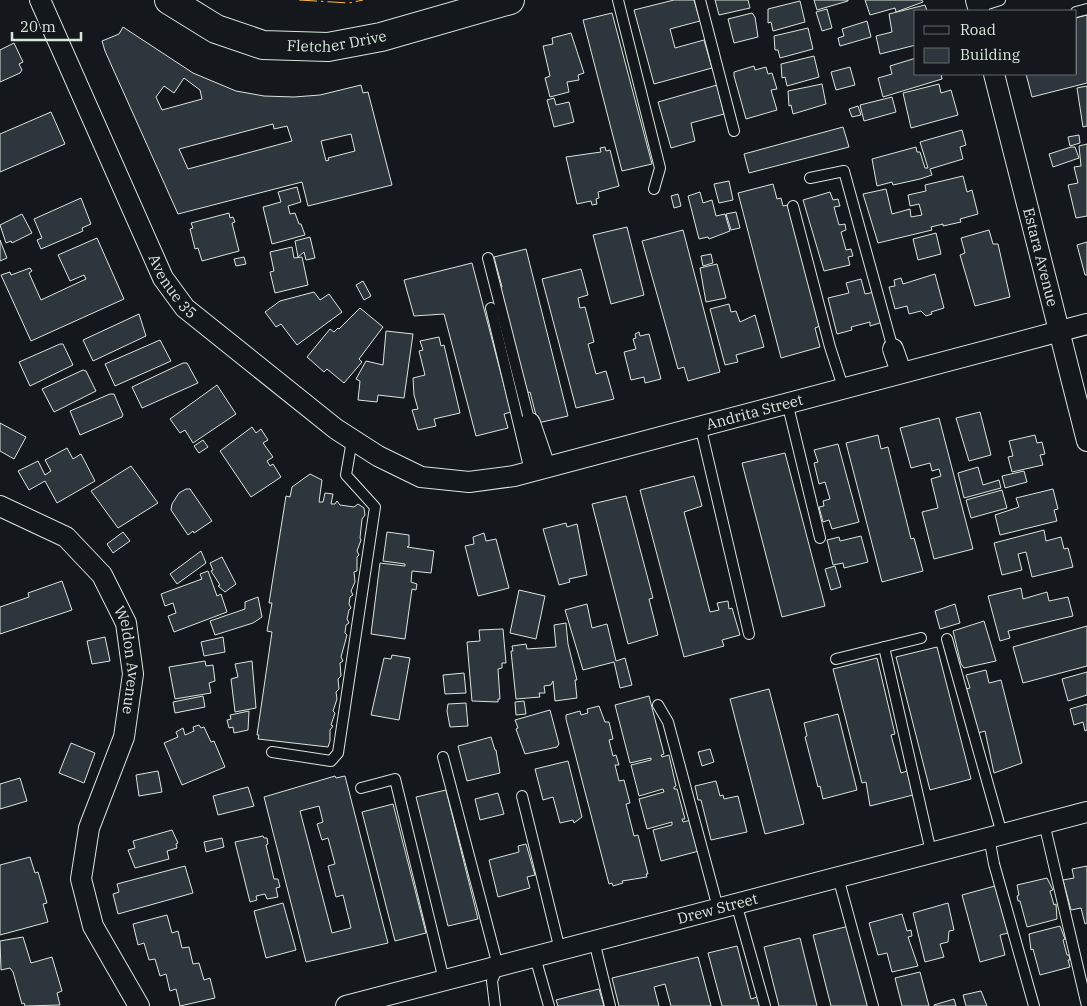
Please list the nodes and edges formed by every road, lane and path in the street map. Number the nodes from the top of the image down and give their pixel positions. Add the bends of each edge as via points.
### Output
1 (40, 0) edge
2 (169, 0) edge
3 (510, 0) edge
4 (618, 0) edge
5 (700, 0) edge
6 (1000, 0) edge
7 (977, 6) edge
8 (994, 75) edge
9 (734, 131) dead end
10 (810, 178) dead end
11 (654, 189) dead end
12 (793, 206) dead end
13 (488, 258) dead end
14 (491, 308) dead end
15 (1087, 324) edge
16 (1058, 332) junction
17 (893, 349) joint
18 (901, 372) junction
19 (843, 387) junction
20 (788, 402) junction
21 (530, 423) joint
22 (700, 425) junction
23 (352, 440) junction
24 (1087, 441) edge
25 (538, 469) junction
26 (421, 477) joint
27 (0, 506) edge
28 (820, 538) dead end
29 (749, 634) dead end
30 (921, 638) dead end
31 (947, 638) dead end
32 (884, 648) junction
33 (836, 659) dead end
34 (658, 705) dead end
35 (272, 752) dead end
36 (444, 757) dead end
37 (362, 788) dead end
38 (522, 796) dead end
39 (1087, 812) edge
40 (1044, 823) junction
41 (995, 836) junction
42 (931, 852) junction
43 (838, 876) junction
44 (727, 906) junction
45 (594, 941) junction
46 (560, 950) junction
47 (535, 957) junction
48 (498, 966) junction
49 (444, 980) junction
50 (136, 1005) edge
51 (346, 1006) edge
52 (495, 1006) edge
53 (549, 1006) edge
54 (610, 1006) edge
55 (764, 1006) edge
56 (873, 1006) edge
57 (1034, 1006) edge
58 (1087, 1006) edge

1 - 23 street, Avenue 35 via 163,278 185,308
2 - 3 main road, Fletcher Drive via 216,29 263,45 328,47 381,38
4 - 11 lane via 660,168
5 - 9 lane
6 - 7 lane
8 - 16 street, Estara Avenue
10 - 17 lane via 844,171
12 - 19 lane
13 - 21 lane
14 - 25 lane
15 - 16 street, Andrita Street
16 - 18 street, Andrita Street
16 - 24 street, Estara Avenue
17 - 18 street
18 - 19 street, Andrita Street
19 - 20 street, Andrita Street
20 - 22 street, Andrita Street
20 - 28 lane
21 - 25 street
22 - 25 street, Andrita Street
22 - 29 lane
23 - 26 street, Avenue 35
23 - 35 lane via 346,475 375,507 338,753 330,761
25 - 26 street, Andrita Street via 469,482
27 - 50 street, Weldon Avenue via 66,537 102,575 126,623 133,674 124,737 88,828 81,879 93,926
30 - 32 lane
31 - 41 lane
32 - 33 lane
32 - 42 lane
34 - 44 lane via 668,722
36 - 48 lane
37 - 49 lane via 394,779
38 - 46 lane
39 - 40 street, Drew Street
40 - 41 street, Drew Street
40 - 58 lane
41 - 42 street, Drew Street
41 - 57 lane via 994,864
42 - 43 street, Drew Street
43 - 44 street, Drew Street
43 - 56 lane
44 - 45 street, Drew Street
44 - 55 lane
45 - 46 street, Drew Street
45 - 54 lane
46 - 47 street, Drew Street
47 - 48 street, Drew Street
47 - 53 lane
48 - 49 street, Drew Street
48 - 52 lane via 492,981
49 - 51 street, Drew Street via 402,995

